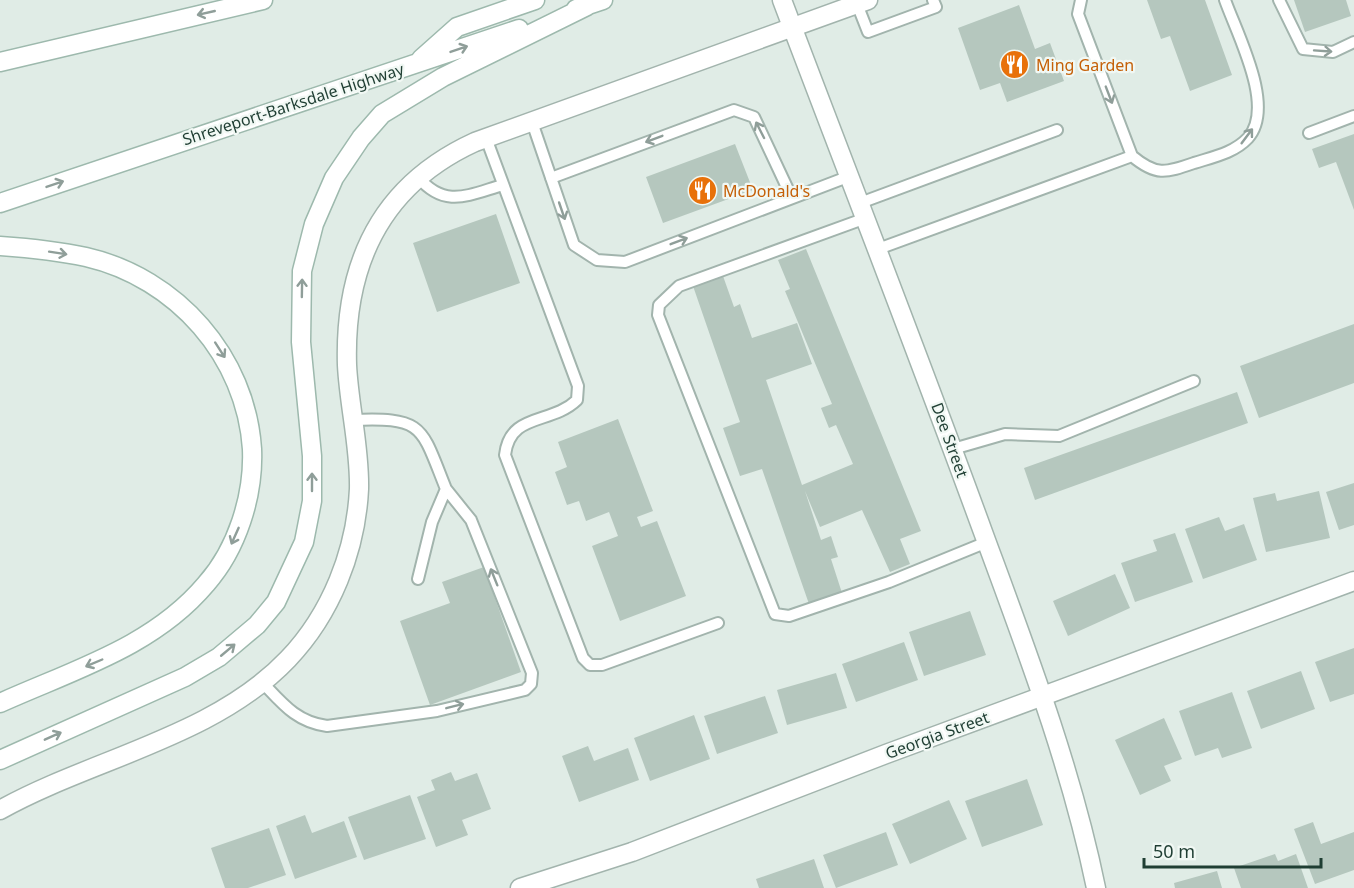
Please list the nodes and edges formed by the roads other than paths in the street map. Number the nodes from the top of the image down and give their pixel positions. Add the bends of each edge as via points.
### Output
1 (263, 0) edge
2 (535, 0) edge
3 (782, 0) edge
4 (933, 0) edge
5 (1081, 0) edge
6 (1225, 0) edge
7 (1279, 0) edge
8 (862, 2) edge
9 (595, 3) edge
10 (792, 26) junction
11 (1354, 42) edge
12 (0, 63) edge
13 (415, 64) junction
14 (1354, 116) edge
15 (532, 122) junction
16 (1057, 130) dead end
17 (1309, 133) dead end
18 (486, 138) junction
19 (1132, 156) junction
20 (849, 176) junction
21 (418, 177) junction
22 (551, 178) junction
23 (503, 185) junction
24 (792, 198) junction
25 (0, 203) edge
26 (863, 211) junction
27 (0, 246) edge
28 (878, 249) junction
29 (1194, 381) dead end
30 (353, 420) junction
31 (953, 448) junction
32 (446, 489) junction
33 (987, 542) junction
34 (418, 579) dead end
35 (1354, 582) edge
36 (718, 623) dead end
37 (261, 681) junction
38 (1043, 696) junction
39 (0, 703) edge
40 (0, 760) edge
41 (0, 810) edge
42 (520, 888) edge
43 (1096, 888) edge

1 -> 12 street
2 - 13 street via 457,27
3 - 10 street, Dee Street
4 - 8 lane via 936,7 868,32
5 -> 19 lane via 1078,14
19 -> 6 lane via 1149,170 1173,171 1232,150 1249,137 1258,116 1258,92
7 -> 11 lane via 1303,49 1333,52
8 - 10 street
13 -> 9 street, Shreveport-Barksdale Highway
40 -> 9 street via 185,677 219,657 257,625 276,602 304,542 312,501 312,456 301,342 302,271 314,224 334,178 382,114 443,77
10 - 15 street
10 - 20 street, Dee Street
25 -> 13 street, Shreveport-Barksdale Highway
14 - 17 lane
15 - 18 street
15 - 22 lane
16 - 26 lane
18 - 21 street via 455,151
18 - 23 lane
19 - 28 lane
20 - 24 lane
20 - 26 street, Dee Street
21 - 23 lane via 445,198
21 - 30 street via 387,211 358,269 348,311
22 -> 24 lane via 574,245 597,260 625,262
24 -> 22 lane via 754,117 734,110
23 - 36 lane via 578,386 577,400 567,410 518,427 507,438 505,455 583,658 590,665 602,665
26 - 28 street, Dee Street
26 - 33 lane via 679,286 659,306 658,315 775,614 789,616 889,582
27 -> 39 street via 86,258 112,266 153,287 190,314 221,349 239,385 250,423 253,463 242,517 230,547 207,583 178,612 138,642
28 - 31 street, Dee Street
29 - 31 lane via 1059,436 1005,434
30 - 32 lane via 409,423 425,438
30 - 37 street via 359,489 353,538 340,576 318,620 288,659
31 - 33 street, Dee Street
32 - 34 lane via 432,522
37 -> 32 lane via 292,713 309,724 327,726 437,711 525,690 531,684 532,673 471,520
33 - 38 street, Dee Street
35 - 38 street, Georgia Street
37 - 41 street via 205,718
38 - 42 street, Georgia Street via 632,852
38 - 43 street, Dee Street

